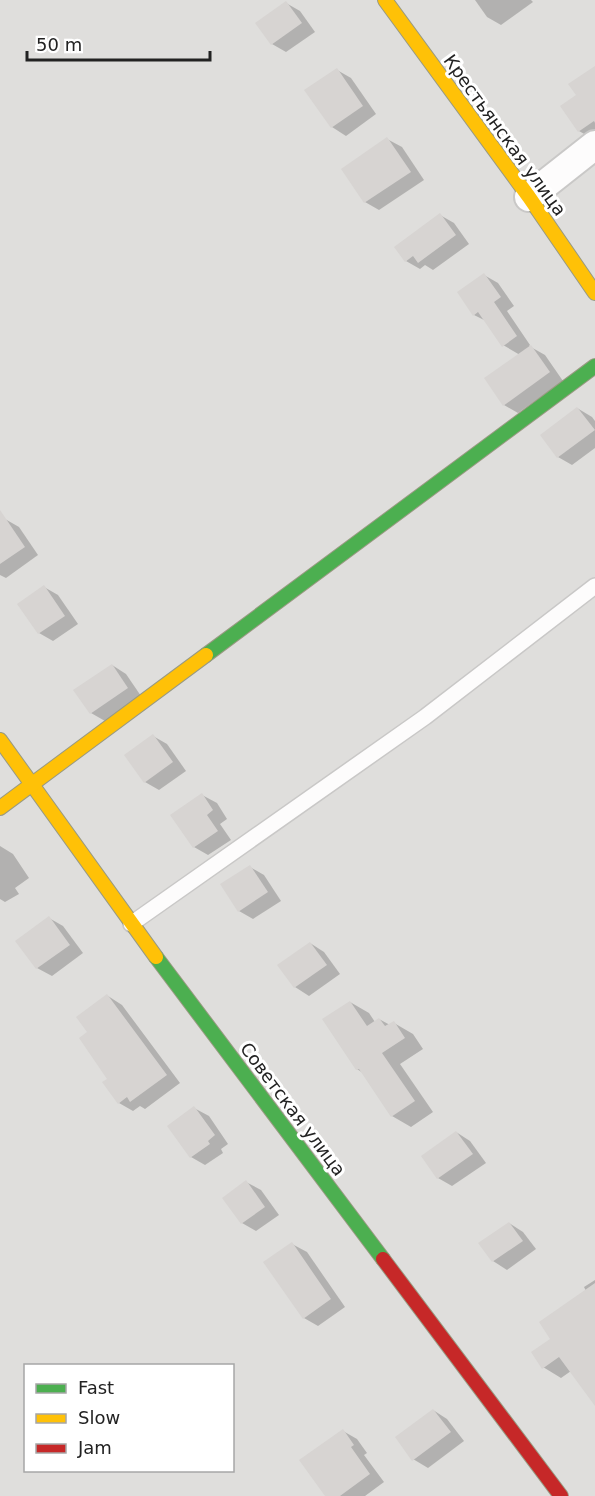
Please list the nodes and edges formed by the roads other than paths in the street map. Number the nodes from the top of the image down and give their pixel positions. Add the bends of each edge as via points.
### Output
1 (385, 0) edge
2 (595, 145) edge
3 (529, 196) junction
4 (595, 293) edge
5 (595, 366) edge
6 (595, 586) edge
7 (0, 740) edge
8 (32, 785) junction
9 (0, 808) edge
10 (131, 924) junction
11 (561, 1496) edge

1 - 3 street, Крестьянская улица
2 - 3 street
3 - 4 street, Крестьянская улица
5 - 8 street
6 - 10 lane via 425,717
7 - 8 street, Советская улица
8 - 9 street
8 - 10 street, Советская улица
10 - 11 street, Советская улица

